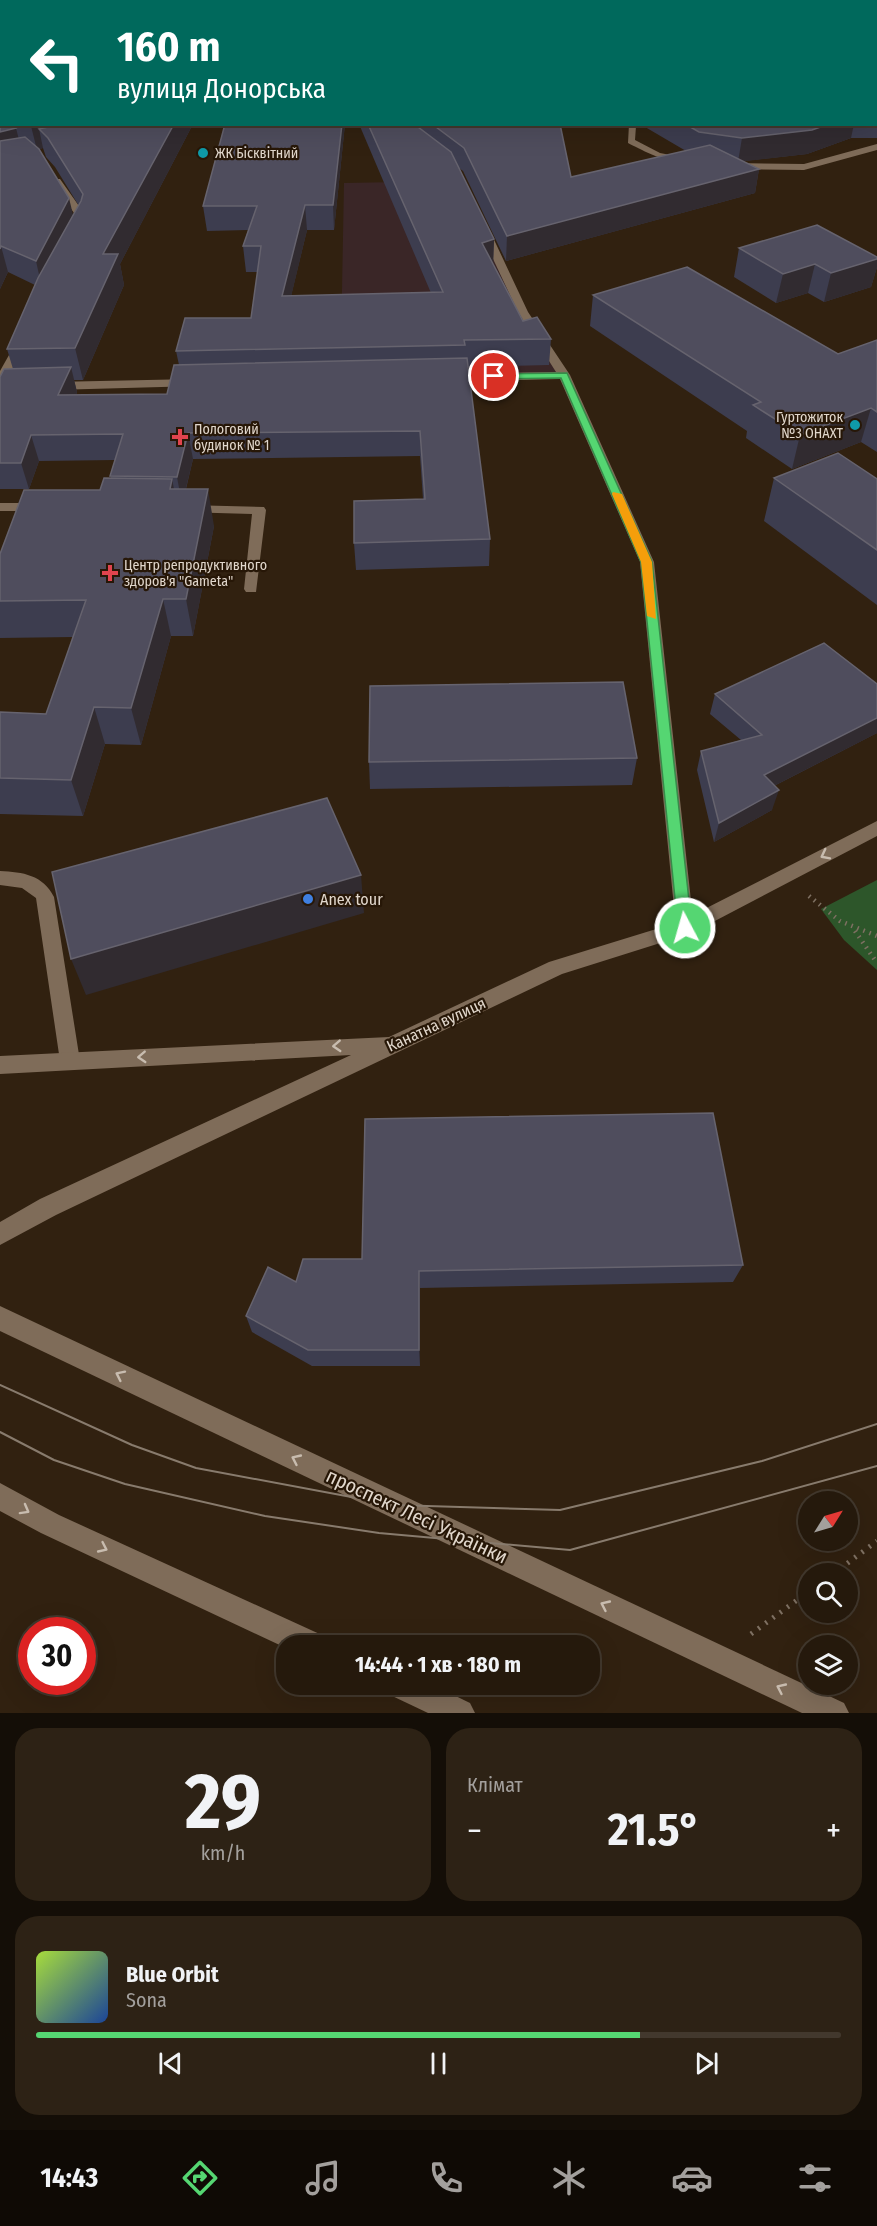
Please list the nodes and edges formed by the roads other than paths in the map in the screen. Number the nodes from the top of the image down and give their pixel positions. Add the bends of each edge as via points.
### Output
1 (632, 126) dead end
2 (877, 147) edge
3 (692, 160) edge
4 (716, 164) edge
5 (50, 170) edge
6 (477, 216) edge
7 (76, 240) edge
8 (27, 331) edge
9 (564, 375) junction
10 (435, 378) edge
11 (212, 383) edge
12 (4, 386) edge
13 (35, 387) edge
14 (0, 507) edge
15 (59, 507) edge
16 (177, 509) edge
17 (251, 589) dead end
18 (877, 828) edge
19 (0, 878) edge
20 (685, 928) junction
21 (395, 1043) junction
22 (70, 1061) junction
23 (0, 1065) edge
24 (0, 1234) edge
25 (0, 1318) edge
26 (0, 1496) edge
27 (290, 1635) edge
28 (422, 1695) edge
29 (460, 1713) edge
30 (834, 1713) edge

1 - 3 street via 631,141 658,155
2 - 4 street via 804,166
5 - 7 street via 81,216
6 - 9 street via 523,312
8 - 12 street
9 - 10 street
9 - 20 street via 647,562
11 - 13 street
14 - 15 street
16 - 17 street via 259,510
18 -> 20 street, Канатна вулиця
19 - 22 street via 31,883 45,897
20 - 21 street, Канатна вулиця via 556,968
21 -> 22 street
21 - 24 street, Канатна вулиця via 56,1203
22 - 23 street
30 -> 25 street, проспект Лесі Українки
26 -> 27 street via 50,1524
28 - 29 street

